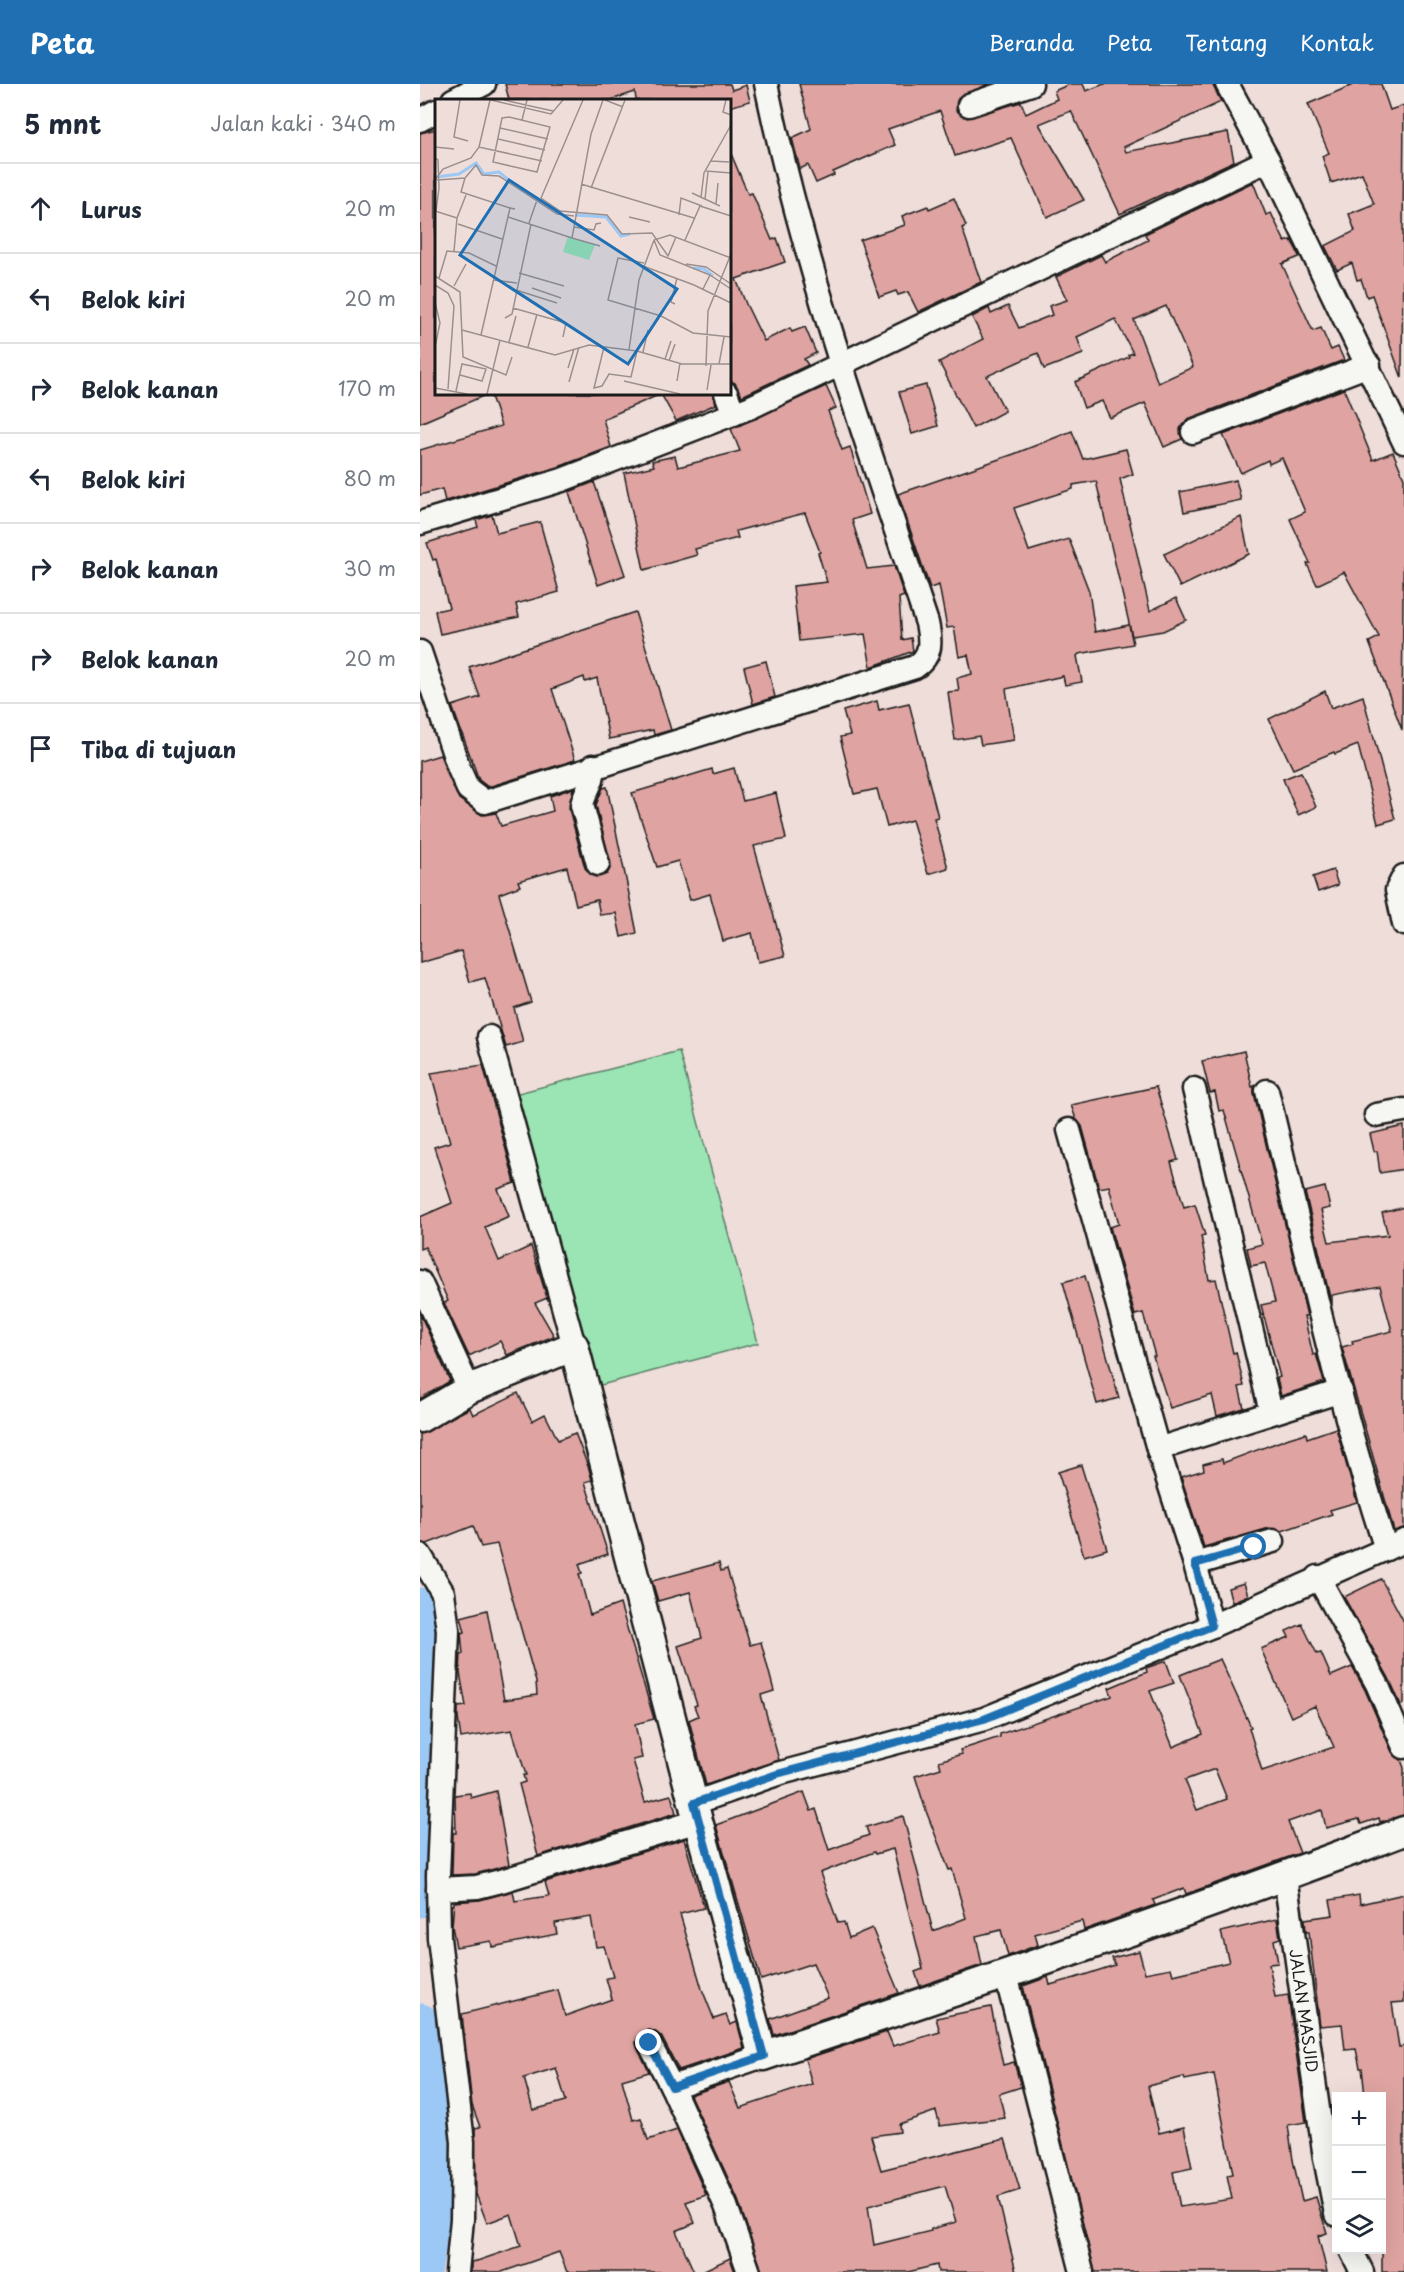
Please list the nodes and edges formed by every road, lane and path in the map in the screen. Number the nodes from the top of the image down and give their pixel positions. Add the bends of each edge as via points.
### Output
1 (484, 84) edge
2 (766, 84) edge
3 (1031, 84) edge
4 (1227, 84) edge
5 (455, 99) edge
6 (969, 105) dead end
7 (435, 112) edge
8 (420, 120) edge
9 (1268, 160) junction
10 (1369, 365) junction
11 (842, 366) junction
12 (726, 394) edge
13 (1395, 400) edge
14 (734, 414) junction
15 (1193, 432) dead end
16 (1404, 442) edge
17 (420, 524) edge
18 (420, 652) edge
19 (593, 766) junction
20 (598, 864) dead end
21 (1404, 876) edge
22 (1404, 924) edge
23 (489, 1037) dead end
24 (1194, 1089) dead end
25 (1267, 1091) dead end
26 (1404, 1110) edge
27 (1376, 1115) dead end
28 (1069, 1130) dead end
29 (420, 1282) edge
30 (574, 1346) junction
31 (469, 1389) junction
32 (1341, 1391) junction
33 (1271, 1412) junction
34 (420, 1418) edge
35 (1158, 1449) junction
36 (1273, 1541) dead end
37 (1395, 1545) edge
38 (420, 1555) edge
39 (1195, 1564) junction
40 (1318, 1577) junction
41 (1212, 1626) junction
42 (1404, 1747) edge
43 (696, 1812) junction
44 (1404, 1831) edge
45 (1285, 1877) junction
46 (431, 1878) edge
47 (1006, 1975) junction
48 (649, 2043) dead end
49 (764, 2056) junction
50 (672, 2087) junction
51 (1333, 2200) edge
52 (1353, 2254) edge
53 (457, 2272) edge
54 (749, 2272) edge
55 (1082, 2272) edge
56 (1362, 2272) edge

1 - 5 street
2 - 11 street via 790,188
3 - 6 street
4 - 9 street
7 - 8 street
9 - 10 street
9 - 11 street
10 - 13 street
10 - 15 street
11 - 14 street
11 - 19 street via 927,623 930,650 924,661
12 - 14 street
13 - 16 street
14 - 17 street via 561,480
18 - 19 street via 459,769 476,798 485,802 497,799
19 - 20 street via 593,783 582,805
21 - 22 street via 1397,890
23 - 30 street
24 - 33 street
25 - 32 street
26 - 27 street
28 - 35 street
29 - 31 street
30 - 31 street
30 - 43 street
31 - 34 street
32 - 33 street
32 - 37 street via 1369,1498
33 - 35 street
35 - 39 street
36 - 39 street
37 - 40 street
38 - 46 street via 443,1593 448,1630
39 - 41 street
40 - 41 street
40 - 42 street via 1377,1684
41 - 43 street via 984,1719 777,1774
43 - 46 street via 511,1879 477,1887
43 - 49 street
44 - 45 street
45 - 47 street
45 - 51 street, JALAN MASJID
46 - 53 street via 463,2142
47 - 49 street
47 - 55 street
48 - 50 street
49 - 50 street
50 - 54 street via 726,2206
52 - 56 street

